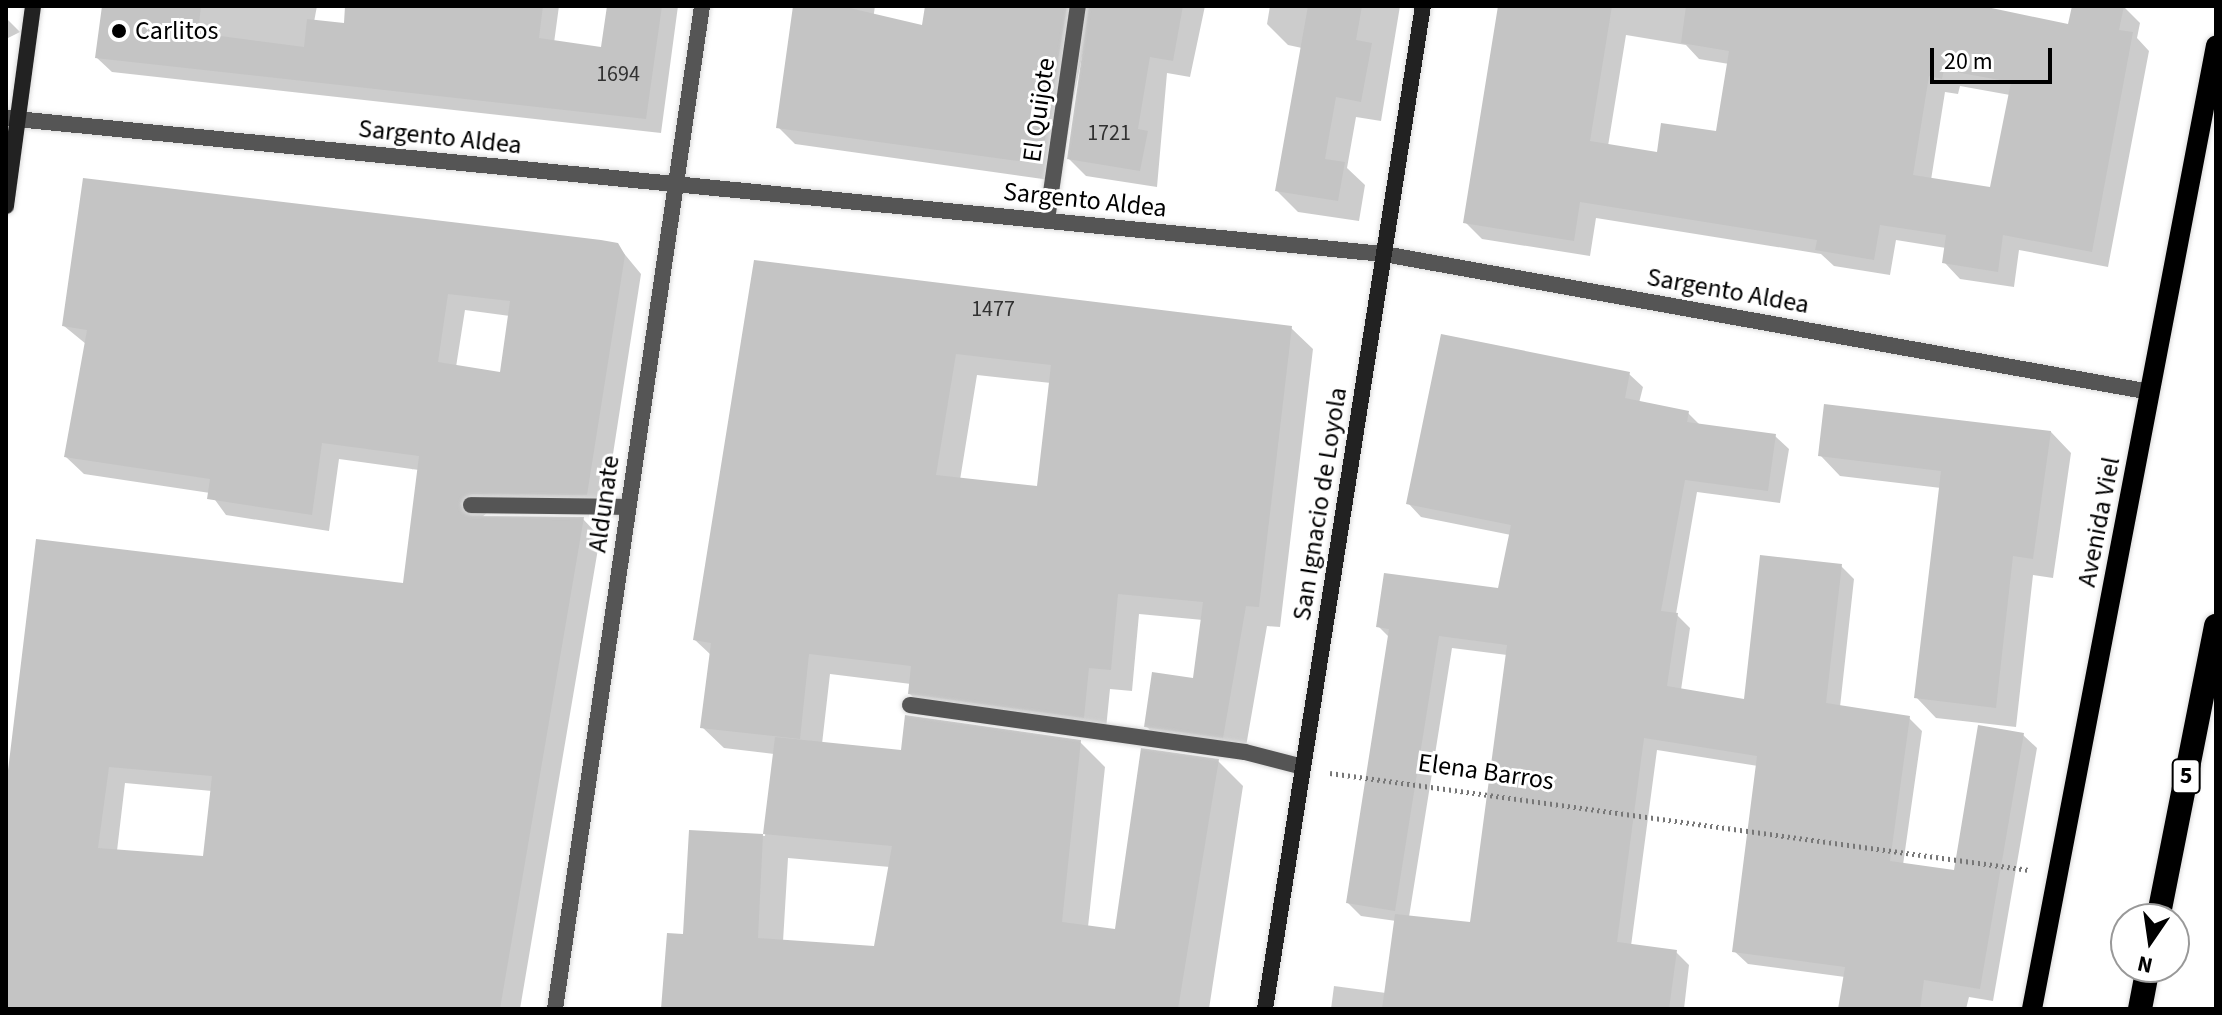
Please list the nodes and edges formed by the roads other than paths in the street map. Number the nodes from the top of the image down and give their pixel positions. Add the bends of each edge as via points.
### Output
1 (33, 6) edge
2 (702, 6) edge
3 (1078, 6) edge
4 (1423, 6) edge
5 (2216, 45) edge
6 (12, 118) edge
7 (676, 183) junction
8 (6, 206) edge
9 (1047, 220) junction
10 (1384, 254) junction
11 (2150, 392) junction
12 (471, 505) dead end
13 (628, 507) junction
14 (2216, 626) edge
15 (910, 705) dead end
16 (1303, 767) junction
17 (2161, 903) edge
18 (2145, 983) edge
19 (555, 1009) edge
20 (1265, 1009) edge
21 (2032, 1009) edge
22 (2140, 1009) edge

1 - 6 street
2 - 7 street, Aldunate
3 - 9 street, El Quijote
4 - 10 street, San Ignacio de Loyola
5 - 11 main road, Avenida Viel
6 - 7 street, Sargento Aldea
6 - 8 street
7 - 9 street, Sargento Aldea
7 - 13 street, Aldunate
9 - 10 street, Sargento Aldea
10 - 11 street, Sargento Aldea
10 - 16 street, San Ignacio de Loyola
11 - 21 main road, Avenida Viel
12 - 13 street
13 - 19 street, Aldunate
14 - 17 highway, 5
15 - 16 street via 1245,752
16 - 20 street, San Ignacio de Loyola
18 - 22 highway

